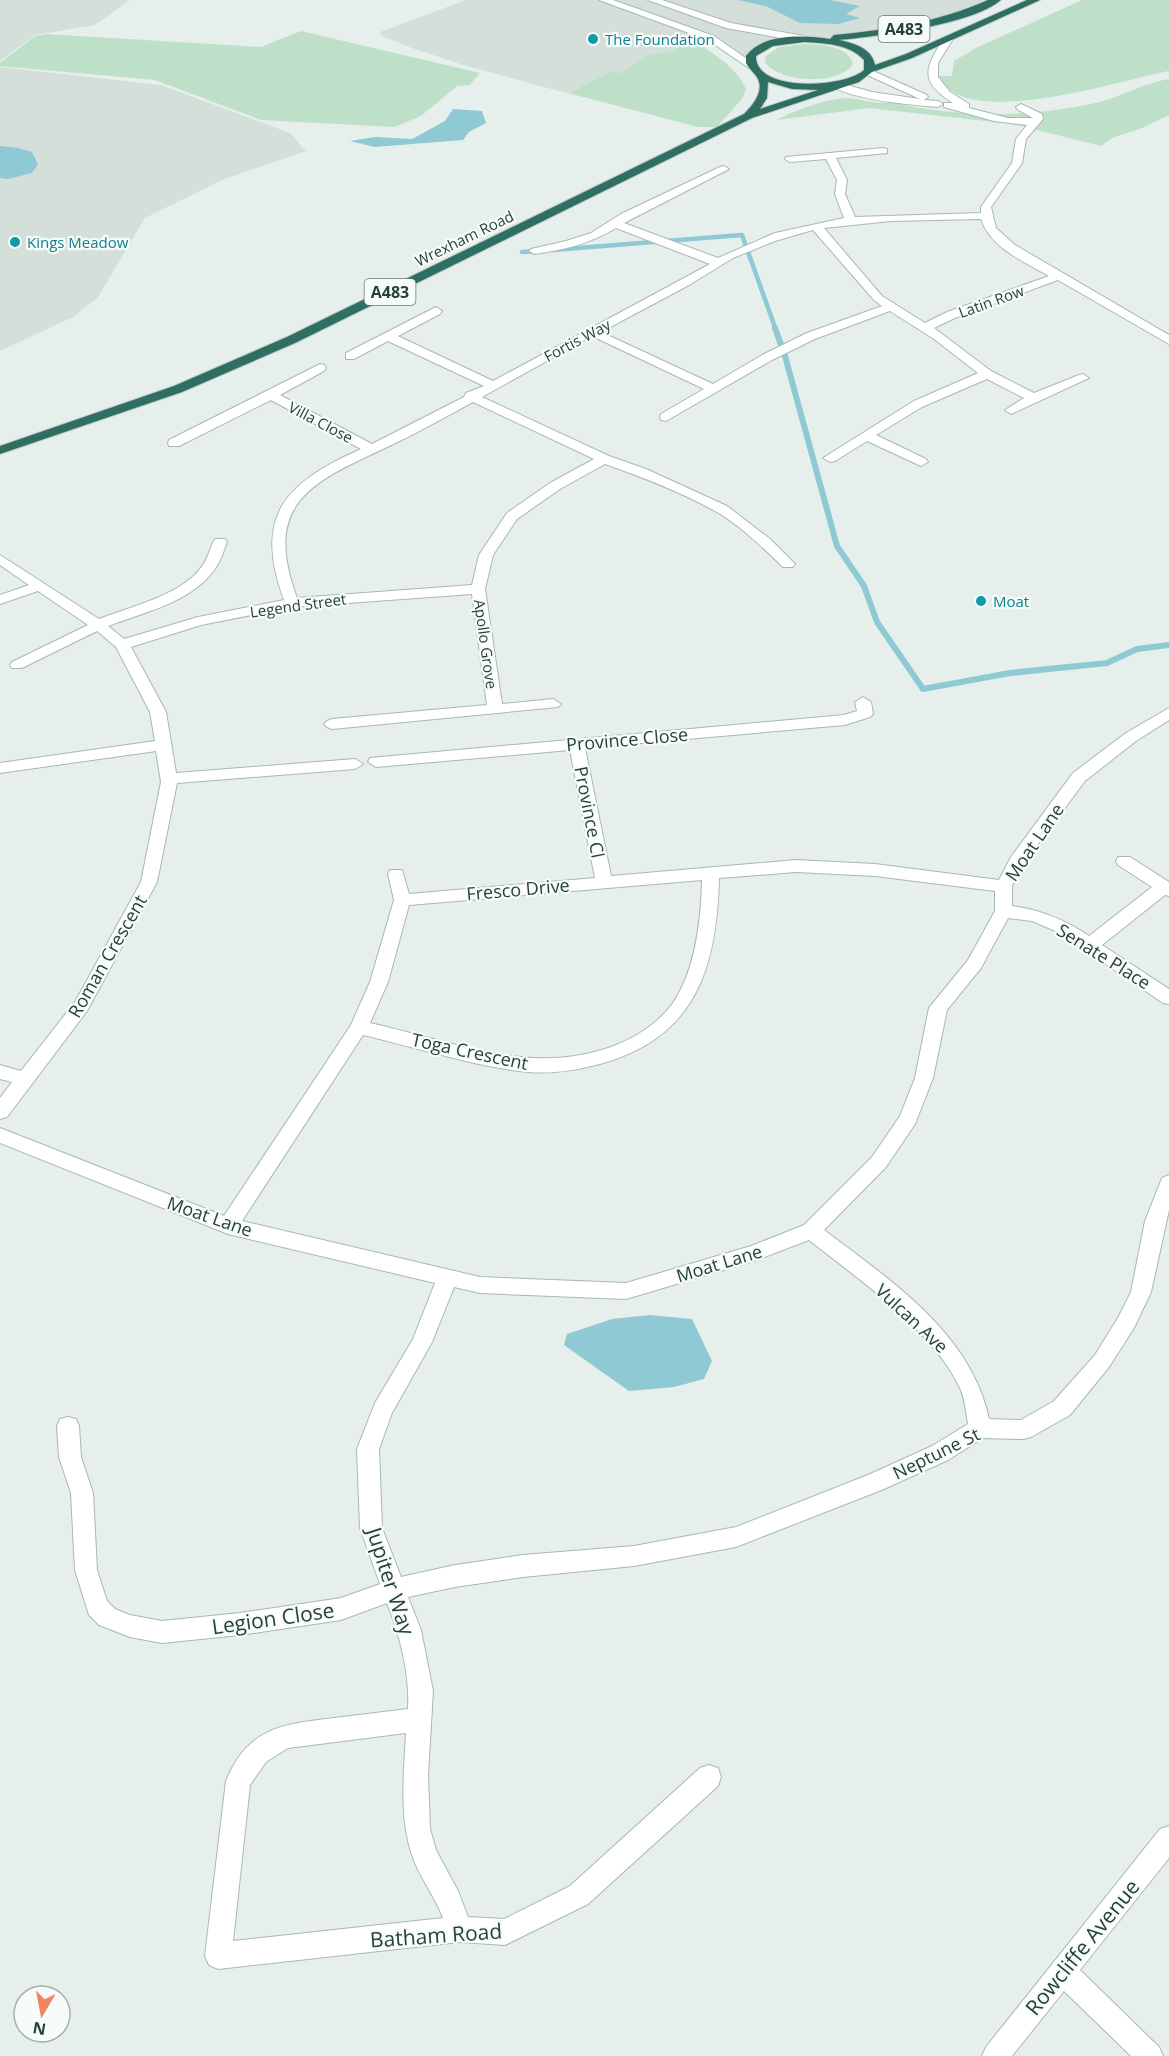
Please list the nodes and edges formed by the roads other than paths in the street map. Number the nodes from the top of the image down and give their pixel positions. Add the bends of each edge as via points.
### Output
1 (604, 0) edge
2 (653, 0) edge
3 (996, 0) edge
4 (1035, 0) edge
5 (806, 39) junction
6 (948, 39) junction
7 (752, 66) junction
8 (868, 71) junction
9 (762, 76) junction
10 (835, 86) junction
11 (948, 105) dead end
12 (966, 106) dead end
13 (1021, 107) dead end
14 (1005, 109) dead end
15 (748, 116) junction
16 (1006, 121) junction
17 (1036, 121) junction
18 (1021, 139) junction
19 (883, 151) dead end
20 (830, 156) junction
21 (790, 159) dead end
22 (724, 169) dead end
23 (985, 216) junction
24 (851, 221) junction
25 (617, 224) junction
26 (816, 226) junction
27 (535, 251) dead end
28 (719, 263) junction
29 (1059, 276) junction
30 (890, 307) junction
31 (436, 312) dead end
32 (924, 328) junction
33 (592, 332) junction
34 (388, 336) junction
35 (1169, 340) edge
36 (350, 356) dead end
37 (320, 368) dead end
38 (987, 374) junction
39 (1083, 378) dead end
40 (492, 385) junction
41 (713, 389) junction
42 (271, 395) junction
43 (470, 396) junction
44 (1033, 398) junction
45 (1011, 410) dead end
46 (666, 417) dead end
47 (867, 436) junction
48 (174, 442) dead end
49 (22, 444) junction
50 (370, 449) junction
51 (0, 450) edge
52 (830, 458) dead end
53 (0, 459) edge
54 (604, 459) junction
55 (921, 462) dead end
56 (220, 542) dead end
57 (0, 559) edge
58 (788, 564) dead end
59 (39, 586) junction
60 (478, 589) junction
61 (0, 600) edge
62 (292, 603) junction
63 (98, 625) junction
64 (122, 645) junction
65 (17, 665) dead end
66 (863, 702) dead end
67 (553, 704) dead end
68 (495, 709) junction
69 (1169, 713) edge
70 (332, 724) dead end
71 (576, 743) junction
72 (165, 745) junction
73 (376, 762) dead end
74 (355, 764) dead end
75 (0, 768) edge
76 (168, 779) junction
77 (1124, 861) dead end
78 (396, 874) dead end
79 (711, 874) junction
80 (604, 881) junction
81 (1004, 886) junction
82 (1166, 889) edge
83 (402, 900) junction
84 (1003, 911) junction
85 (1091, 944) junction
86 (1169, 998) edge
87 (359, 1027) junction
88 (0, 1072) edge
89 (25, 1079) junction
90 (0, 1112) edge
91 (0, 1135) edge
92 (1169, 1183) edge
93 (228, 1226) junction
94 (811, 1231) junction
95 (447, 1278) junction
96 (68, 1426) dead end
97 (980, 1428) junction
98 (634, 1556) joint
99 (395, 1589) junction
100 (418, 1720) junction
101 (709, 1777) dead end
102 (1169, 1838) edge
103 (460, 1929) junction
104 (1062, 1971) junction
105 (995, 2056) edge
106 (1150, 2056) edge

1 - 7 street via 711,38
2 - 5 street via 729,26
3 - 5 highway, A483 via 920,26
4 - 6 highway, A483
5 - 7 highway via 762,47 750,59
5 - 8 highway via 838,42 861,51 869,59
6 - 8 highway, A483
6 - 12 street via 932,64 933,78 949,97
7 - 9 highway
8 - 10 highway, Wrexham Road
8 - 10 street via 938,104 907,102
9 - 10 highway via 792,85
9 - 15 highway via 764,95
10 - 15 highway, Wrexham Road / A483
11 - 16 street
13 - 17 street via 1037,114
14 - 16 street via 999,116
15 - 49 highway, Wrexham Road / A483 via 291,340 178,389
16 - 17 street
16 - 18 street
17 - 18 street
18 - 23 street via 1017,163 986,207
19 - 20 street
20 - 21 street
20 - 24 street via 842,180 840,194
22 - 25 street via 625,216
23 - 24 street, Fortis Way
23 - 29 street via 988,227 999,239
24 - 26 street, Fortis Way
25 - 27 street via 562,248
25 - 28 street
26 - 28 street, Fortis Way via 763,241
26 - 30 street via 861,280
28 - 33 street, Fortis Way
29 - 32 street, Latin Row
29 - 35 street
30 - 32 street
30 - 41 street via 811,336
31 - 34 street
32 - 38 street
33 - 40 street, Fortis Way
33 - 41 street
34 - 36 street
34 - 40 street
37 - 42 street, Villa Close
38 - 44 street
38 - 47 street via 918,404
39 - 44 street
40 - 43 street, Fortis Way
41 - 46 street
42 - 48 street, Villa Close
42 - 50 street, Villa Close
43 - 50 street, Fortis Way
43 - 54 street
44 - 45 street
47 - 52 street
47 - 55 street
49 - 51 highway, Wrexham Road / A483
49 - 53 highway, Wrexham Road / A483
50 - 62 street, Fortis Way via 327,472 304,488 288,506 279,526 277,548
54 - 58 street via 722,509
54 - 60 street, Apollo Grove via 512,516 486,555
56 - 63 street via 212,563 193,584 163,601
57 - 59 street, Roman Crescent
59 - 61 street
59 - 63 street, Roman Crescent
60 - 62 street, Legend Street
60 - 68 street, Apollo Grove
62 - 64 street, Legend Street via 198,621
63 - 64 street, Roman Crescent
63 - 65 street
64 - 72 street, Roman Crescent via 158,712
66 - 71 street, Province Close via 865,714 845,720
67 - 68 street, Apollo Grove
68 - 70 street, Apollo Grove
69 - 81 street, Moat Lane via 1079,777 1017,861
71 - 73 street, Province Close
71 - 80 street, Province Cl
72 - 75 street
72 - 76 street, Roman Crescent
74 - 76 street
76 - 89 street, Roman Crescent via 149,882 81,1006
77 - 82 street
78 - 83 street
79 - 80 street, Fresco Drive
79 - 81 street, Fresco Drive via 796,866 875,870
79 - 87 street, Toga Crescent via 711,908 693,979 679,1007 664,1026 597,1060 561,1066 521,1065
80 - 83 street, Fresco Drive
81 - 84 street, Moat Lane
82 - 85 street
83 - 87 street via 379,982
84 - 85 street, Senate Place via 1035,915
84 - 94 street, Moat Lane via 975,964 938,1008 924,1078 908,1119 879,1162
85 - 86 street, Senate Place
87 - 93 street
88 - 89 street
89 - 90 street, Roman Crescent
91 - 93 street, Moat Lane
92 - 97 street, Neptune St via 1155,1221 1141,1292 1102,1361 1062,1408 1023,1430
93 - 95 street, Moat Lane
94 - 95 street, Moat Lane via 754,1254 626,1291 480,1286
94 - 97 street, Vulcan Ave via 946,1346 970,1387
95 - 99 street, Jupiter Way via 422,1342 383,1410 368,1449 371,1528
96 - 99 street, Legion Close via 70,1457 82,1493 89,1582 98,1607 107,1617 162,1632 341,1609
97 - 98 street, Neptune St via 940,1453 876,1482 736,1536
98 - 99 street, Legion Close via 512,1568
99 - 100 street, Jupiter Way via 409,1630 421,1691
100 - 103 street, Jupiter Way via 418,1829 424,1854
100 - 103 street, Batham Road via 285,1736 257,1753 238,1781 218,1956
101 - 103 street, Batham Road via 579,1895 505,1932
102 - 104 street, Rowcliffe Avenue
104 - 105 street, Rowcliffe Avenue
104 - 106 street

